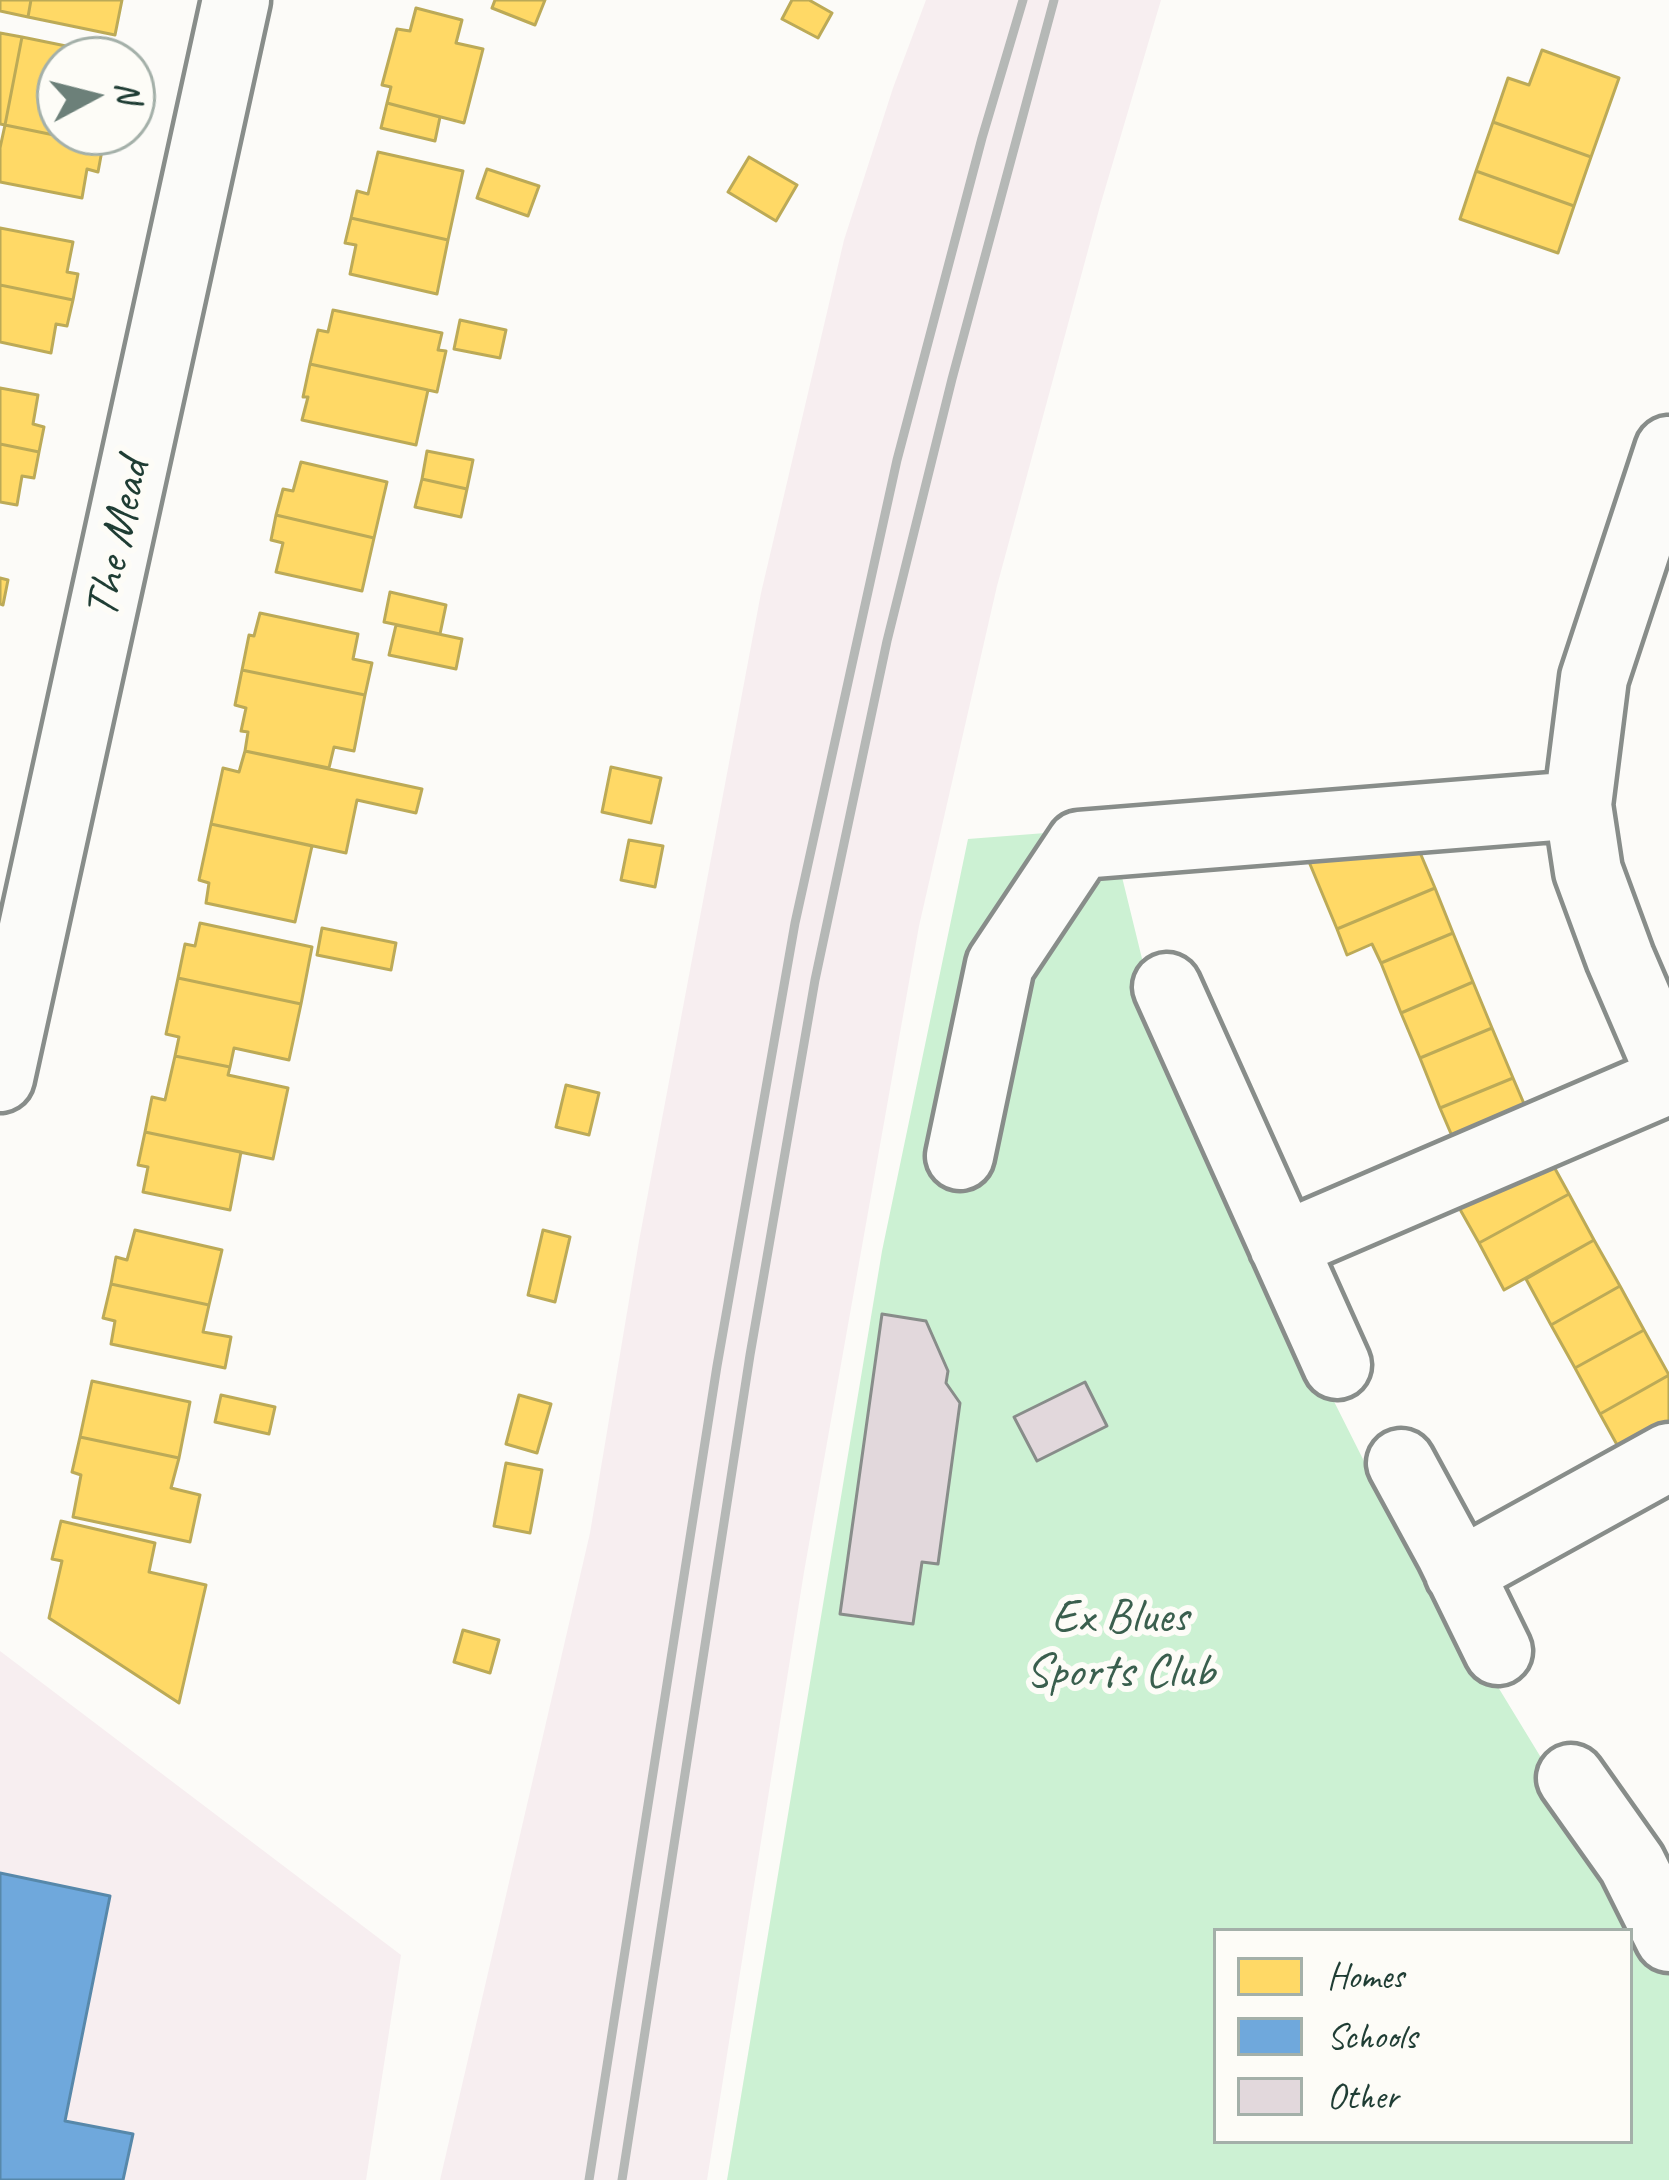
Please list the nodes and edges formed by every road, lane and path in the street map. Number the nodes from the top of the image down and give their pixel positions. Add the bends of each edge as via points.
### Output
1 (236, 0) edge
2 (1669, 450) edge
3 (1578, 805) junction
4 (1167, 987) dead end
5 (1669, 1076) edge
6 (0, 1078) edge
7 (959, 1156) dead end
8 (1283, 1246) junction
9 (1337, 1365) dead end
10 (1669, 1457) edge
11 (1401, 1463) dead end
12 (1460, 1573) junction
13 (1498, 1651) dead end
14 (1571, 1778) dead end
15 (1651, 1854) edge
16 (1669, 1938) edge

1 - 6 street, The Mead
2 - 3 street via 1594,678
3 - 5 street via 1588,872
3 - 7 street via 1080,845 1000,965
4 - 8 street
5 - 8 street
8 - 9 street
10 - 12 street
11 - 12 street
12 - 13 street
14 - 15 street
15 - 16 street

